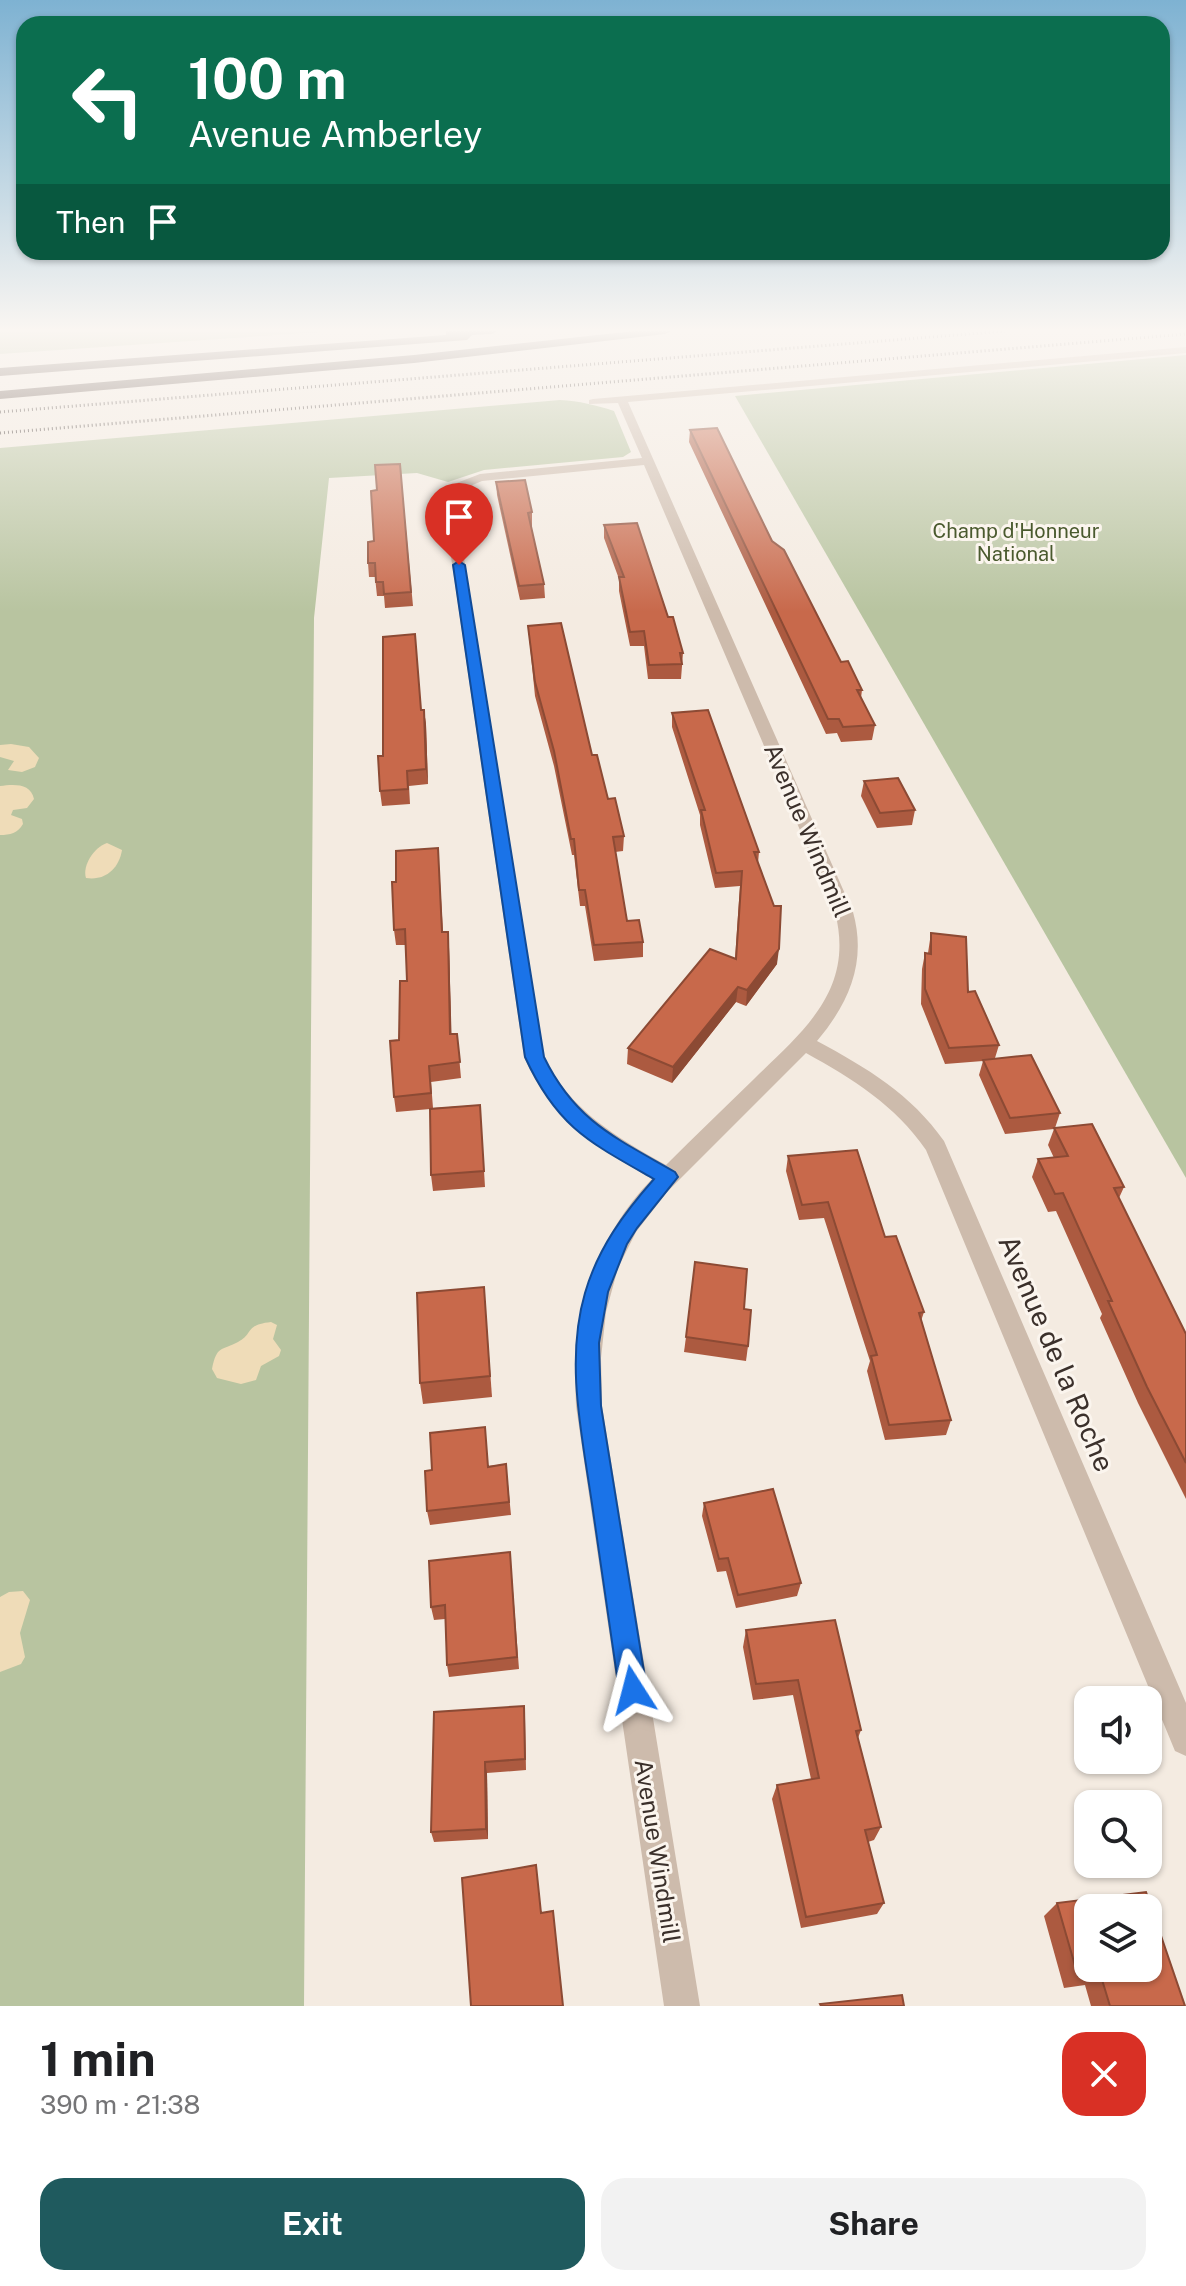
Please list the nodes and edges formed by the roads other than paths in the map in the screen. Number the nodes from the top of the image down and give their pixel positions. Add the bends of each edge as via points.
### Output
1 (633, 425) edge
2 (650, 461) junction
3 (804, 1043) junction
4 (668, 1177) junction
5 (1186, 1740) edge
6 (682, 2006) edge

1 - 2 street, Avenue Windmill
2 - 3 street, Avenue Windmill via 848,926 849,962 839,995
2 - 4 street via 480,478 458,487 449,502 534,1057 550,1090 575,1119
3 - 4 street, Avenue Windmill
3 - 5 street, Avenue de la Roche via 896,1098 936,1147
4 - 6 street, Avenue Windmill via 629,1222 606,1268 590,1320 586,1373

